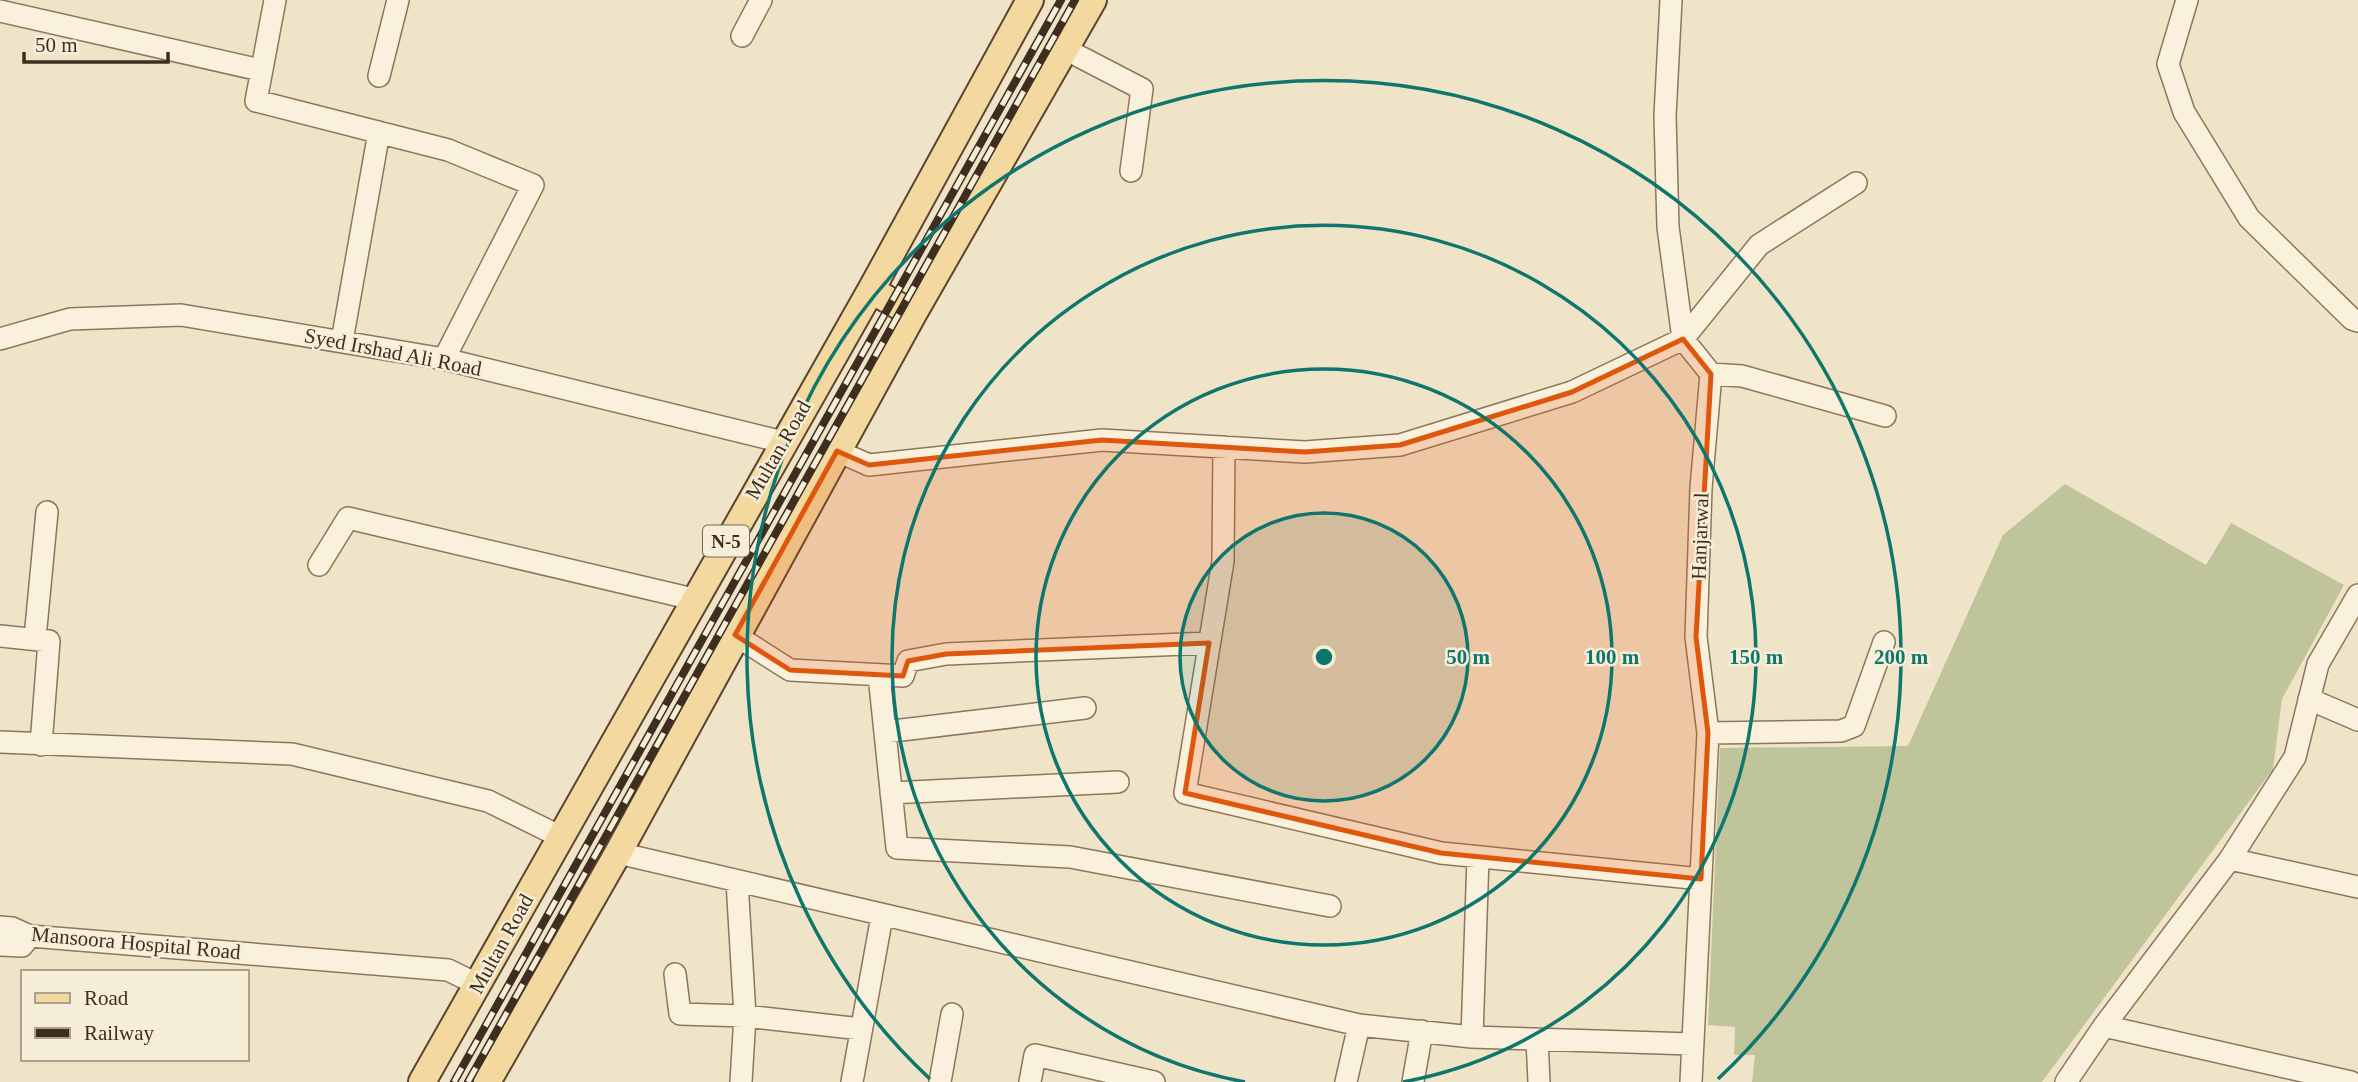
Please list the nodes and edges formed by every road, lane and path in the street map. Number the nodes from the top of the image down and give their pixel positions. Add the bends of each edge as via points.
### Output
1 (275, 0) edge
2 (398, 0) edge
3 (761, 0) edge
4 (1030, 0) edge
5 (1093, 0) edge
6 (1671, 0) edge
7 (2187, 0) edge
8 (0, 11) edge
9 (742, 36) dead end
10 (1065, 49) junction
11 (260, 70) junction
12 (379, 76) dead end
13 (379, 132) junction
14 (1131, 171) dead end
15 (1856, 183) dead end
16 (871, 290) junction
17 (913, 314) junction
18 (2358, 321) edge
19 (0, 339) edge
20 (1683, 339) junction
21 (342, 341) junction
22 (444, 359) junction
23 (1711, 374) junction
24 (1885, 416) dead end
25 (783, 442) junction
26 (1224, 447) junction
27 (837, 451) junction
28 (47, 512) dead end
29 (319, 565) dead end
30 (2358, 596) edge
31 (693, 599) junction
32 (735, 635) junction
33 (0, 636) edge
34 (35, 638) junction
35 (1884, 642) dead end
36 (1209, 643) junction
37 (879, 674) junction
38 (2309, 699) junction
39 (1085, 708) dead end
40 (2358, 720) edge
41 (885, 732) junction
42 (1708, 733) junction
43 (0, 742) edge
44 (41, 745) junction
45 (1118, 782) dead end
46 (891, 793) junction
47 (561, 837) junction
48 (618, 853) junction
49 (1478, 857) junction
50 (2230, 859) junction
51 (1701, 879) junction
52 (737, 881) junction
53 (2358, 887) edge
54 (1330, 906) dead end
55 (882, 916) junction
56 (0, 927) edge
57 (30, 936) junction
58 (0, 945) edge
59 (675, 974) dead end
60 (479, 985) junction
61 (953, 1014) dead end
62 (745, 1016) junction
63 (1359, 1025) junction
64 (2104, 1026) junction
65 (861, 1029) junction
66 (1422, 1031) junction
67 (1472, 1037) junction
68 (1537, 1039) junction
69 (1692, 1044) junction
70 (422, 1082) edge
71 (487, 1082) edge
72 (741, 1082) edge
73 (852, 1082) edge
74 (940, 1082) edge
75 (1030, 1082) edge
76 (1154, 1082) edge
77 (1346, 1082) edge
78 (1413, 1082) edge
79 (1539, 1082) edge
80 (1691, 1082) edge
81 (2066, 1082) edge
82 (2351, 1082) edge

1 - 11 street
2 - 12 street
3 - 9 street
4 - 16 main road, Multan Road / N-5
5 - 10 main road, N-5
6 - 20 street via 1665,116 1668,227
7 - 18 street via 2168,64 2184,112 2249,218
8 - 11 street
10 - 14 street via 1142,89
10 - 17 main road, N-5
11 - 13 street via 256,100
13 - 21 street
13 - 22 street via 448,150 533,185
15 - 20 street via 1759,245
16 - 17 main road
16 - 25 main road, Multan Road / N-5
17 - 27 main road, N-5
19 - 21 street, Syed Irshad Ali Road via 70,319 181,314
20 - 23 street
20 - 26 street via 1572,392 1399,445 1305,452
21 - 22 street, Syed Irshad Ali Road
22 - 25 street, Syed Irshad Ali Road
23 - 24 street via 1742,376
23 - 42 street, Hanjarwal via 1696,637
25 - 31 main road, Multan Road / N-5
26 - 27 street via 1102,440 869,465
26 - 36 street via 1223,561
27 - 32 main road, N-5
28 - 34 street
29 - 31 street via 348,518
30 - 38 street via 2318,664
31 - 47 main road, Multan Road / N-5
32 - 37 street via 790,670
32 - 48 main road, N-5
33 - 34 street
34 - 44 street via 44,638 50,645
35 - 42 street via 1854,726 1841,731
36 - 37 street via 946,654 908,661 903,676
36 - 49 street via 1185,793 1441,853
37 - 41 street
38 - 40 street
38 - 50 street via 2295,757
39 - 41 street
41 - 46 street
42 - 51 street, Hanjarwal
43 - 44 street
44 - 47 street via 292,754 488,801
45 - 46 street
46 - 54 street via 897,848 1070,858
47 - 60 main road, Multan Road / N-5
48 - 52 street
48 - 71 main road, N-5
49 - 51 street
49 - 67 street
50 - 53 street
50 - 64 street
51 - 69 street, Hanjarwal
52 - 55 street
52 - 62 street
55 - 63 street
55 - 65 street
56 - 57 street, Mansoora Hospital Road
57 - 58 street via 22,946
57 - 60 street, Mansoora Hospital Road via 448,970
59 - 62 street via 680,1014
60 - 70 main road, Multan Road / N-5
61 - 74 street
62 - 65 street
62 - 72 street
63 - 66 street
63 - 77 street
64 - 81 street
64 - 82 street
65 - 73 street
66 - 67 street
66 - 78 street
67 - 68 street
68 - 69 street
68 - 79 street
69 - 80 street, Hanjarwal
75 - 76 street via 1035,1055

